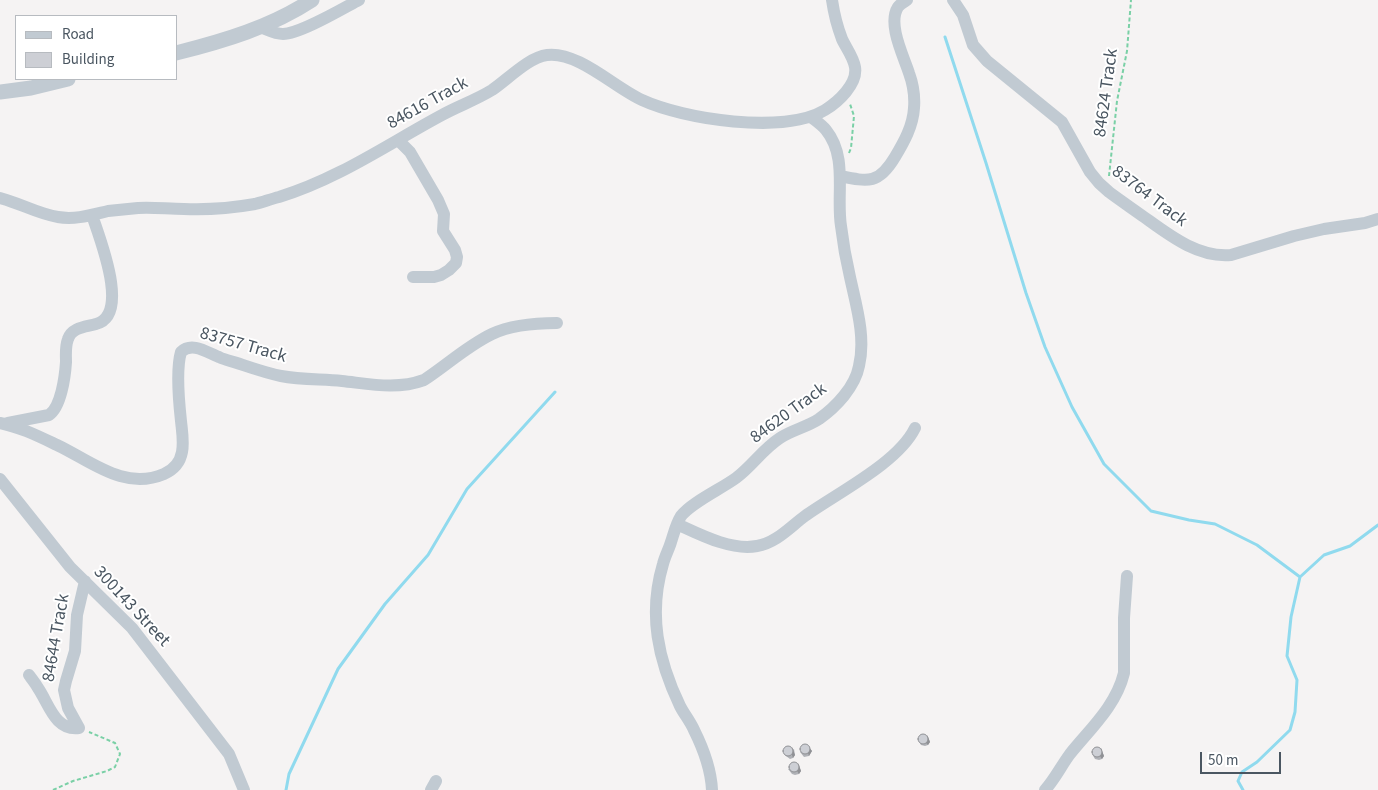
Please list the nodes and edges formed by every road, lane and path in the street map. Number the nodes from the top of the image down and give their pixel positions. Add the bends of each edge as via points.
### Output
1 (312, 0) edge
2 (359, 0) edge
3 (832, 0) edge
4 (907, 0) edge
5 (953, 0) edge
6 (1131, 0) edge
7 (260, 27) junction
8 (178, 52) edge
9 (64, 80) edge
10 (850, 86) junction
11 (0, 92) edge
12 (811, 117) junction
13 (398, 140) junction
14 (848, 155) dead end
15 (840, 176) junction
16 (1099, 183) junction
17 (0, 198) edge
18 (92, 215) junction
19 (1378, 219) edge
20 (413, 277) dead end
21 (557, 322) dead end
22 (3, 423) edge
23 (915, 428) dead end
24 (1, 482) edge
25 (677, 524) junction
26 (1127, 576) dead end
27 (85, 581) junction
28 (29, 675) dead end
29 (79, 728) junction
30 (54, 790) edge
31 (244, 790) edge
32 (712, 790) edge
33 (1046, 790) edge

1 - 7 street
2 - 7 street via 290,34
3 - 10 street via 835,21 856,70
4 - 15 street via 898,7 895,16 902,57 914,94 912,124 896,156 880,177 872,180
5 - 16 street, 83764 Track via 974,45 987,61 1062,122
6 - 16 path, 84624 Track via 1109,177
7 - 8 street
9 - 11 street
10 - 12 street, 84616 Track via 842,98
10 - 14 path via 849,99 854,116
12 - 13 street, 84616 Track via 767,123 742,122 665,109 641,100 585,65 549,54 536,57 490,91
12 - 15 street via 830,136
13 - 18 street, 84616 Track via 302,190 256,203 186,210 123,209
13 - 20 street via 410,152 438,200 444,214 442,231 457,257 456,263 441,275
15 - 25 street, 84620 Track via 840,222 860,330 859,367 854,379 832,408 769,445 738,477 682,514
16 - 19 street, 83764 Track via 1183,244 1223,256 1294,236
17 - 18 street, 84616 Track via 58,218
18 - 22 street via 110,278 111,309 99,324 72,332 68,340 63,384 54,411 49,415
21 - 22 street, 83757 Track via 493,333 424,380 396,386 282,376 187,348 181,352 179,365 182,454 170,471 159,476 131,479 102,470 34,434
23 - 25 street via 885,462 804,516 781,536 759,546 731,546
24 - 27 street, 300143 Street
25 - 32 street, 84620 Track via 659,582 656,630 664,666 705,757
26 - 33 street via 1122,682 1108,708 1070,754
27 - 29 street, 84644 Track via 77,615 75,652 64,690 68,708
27 - 31 street, 300143 Street via 132,628 218,740
28 - 29 street, 84644 Track via 61,724
29 - 30 path via 115,743 120,754 115,767

